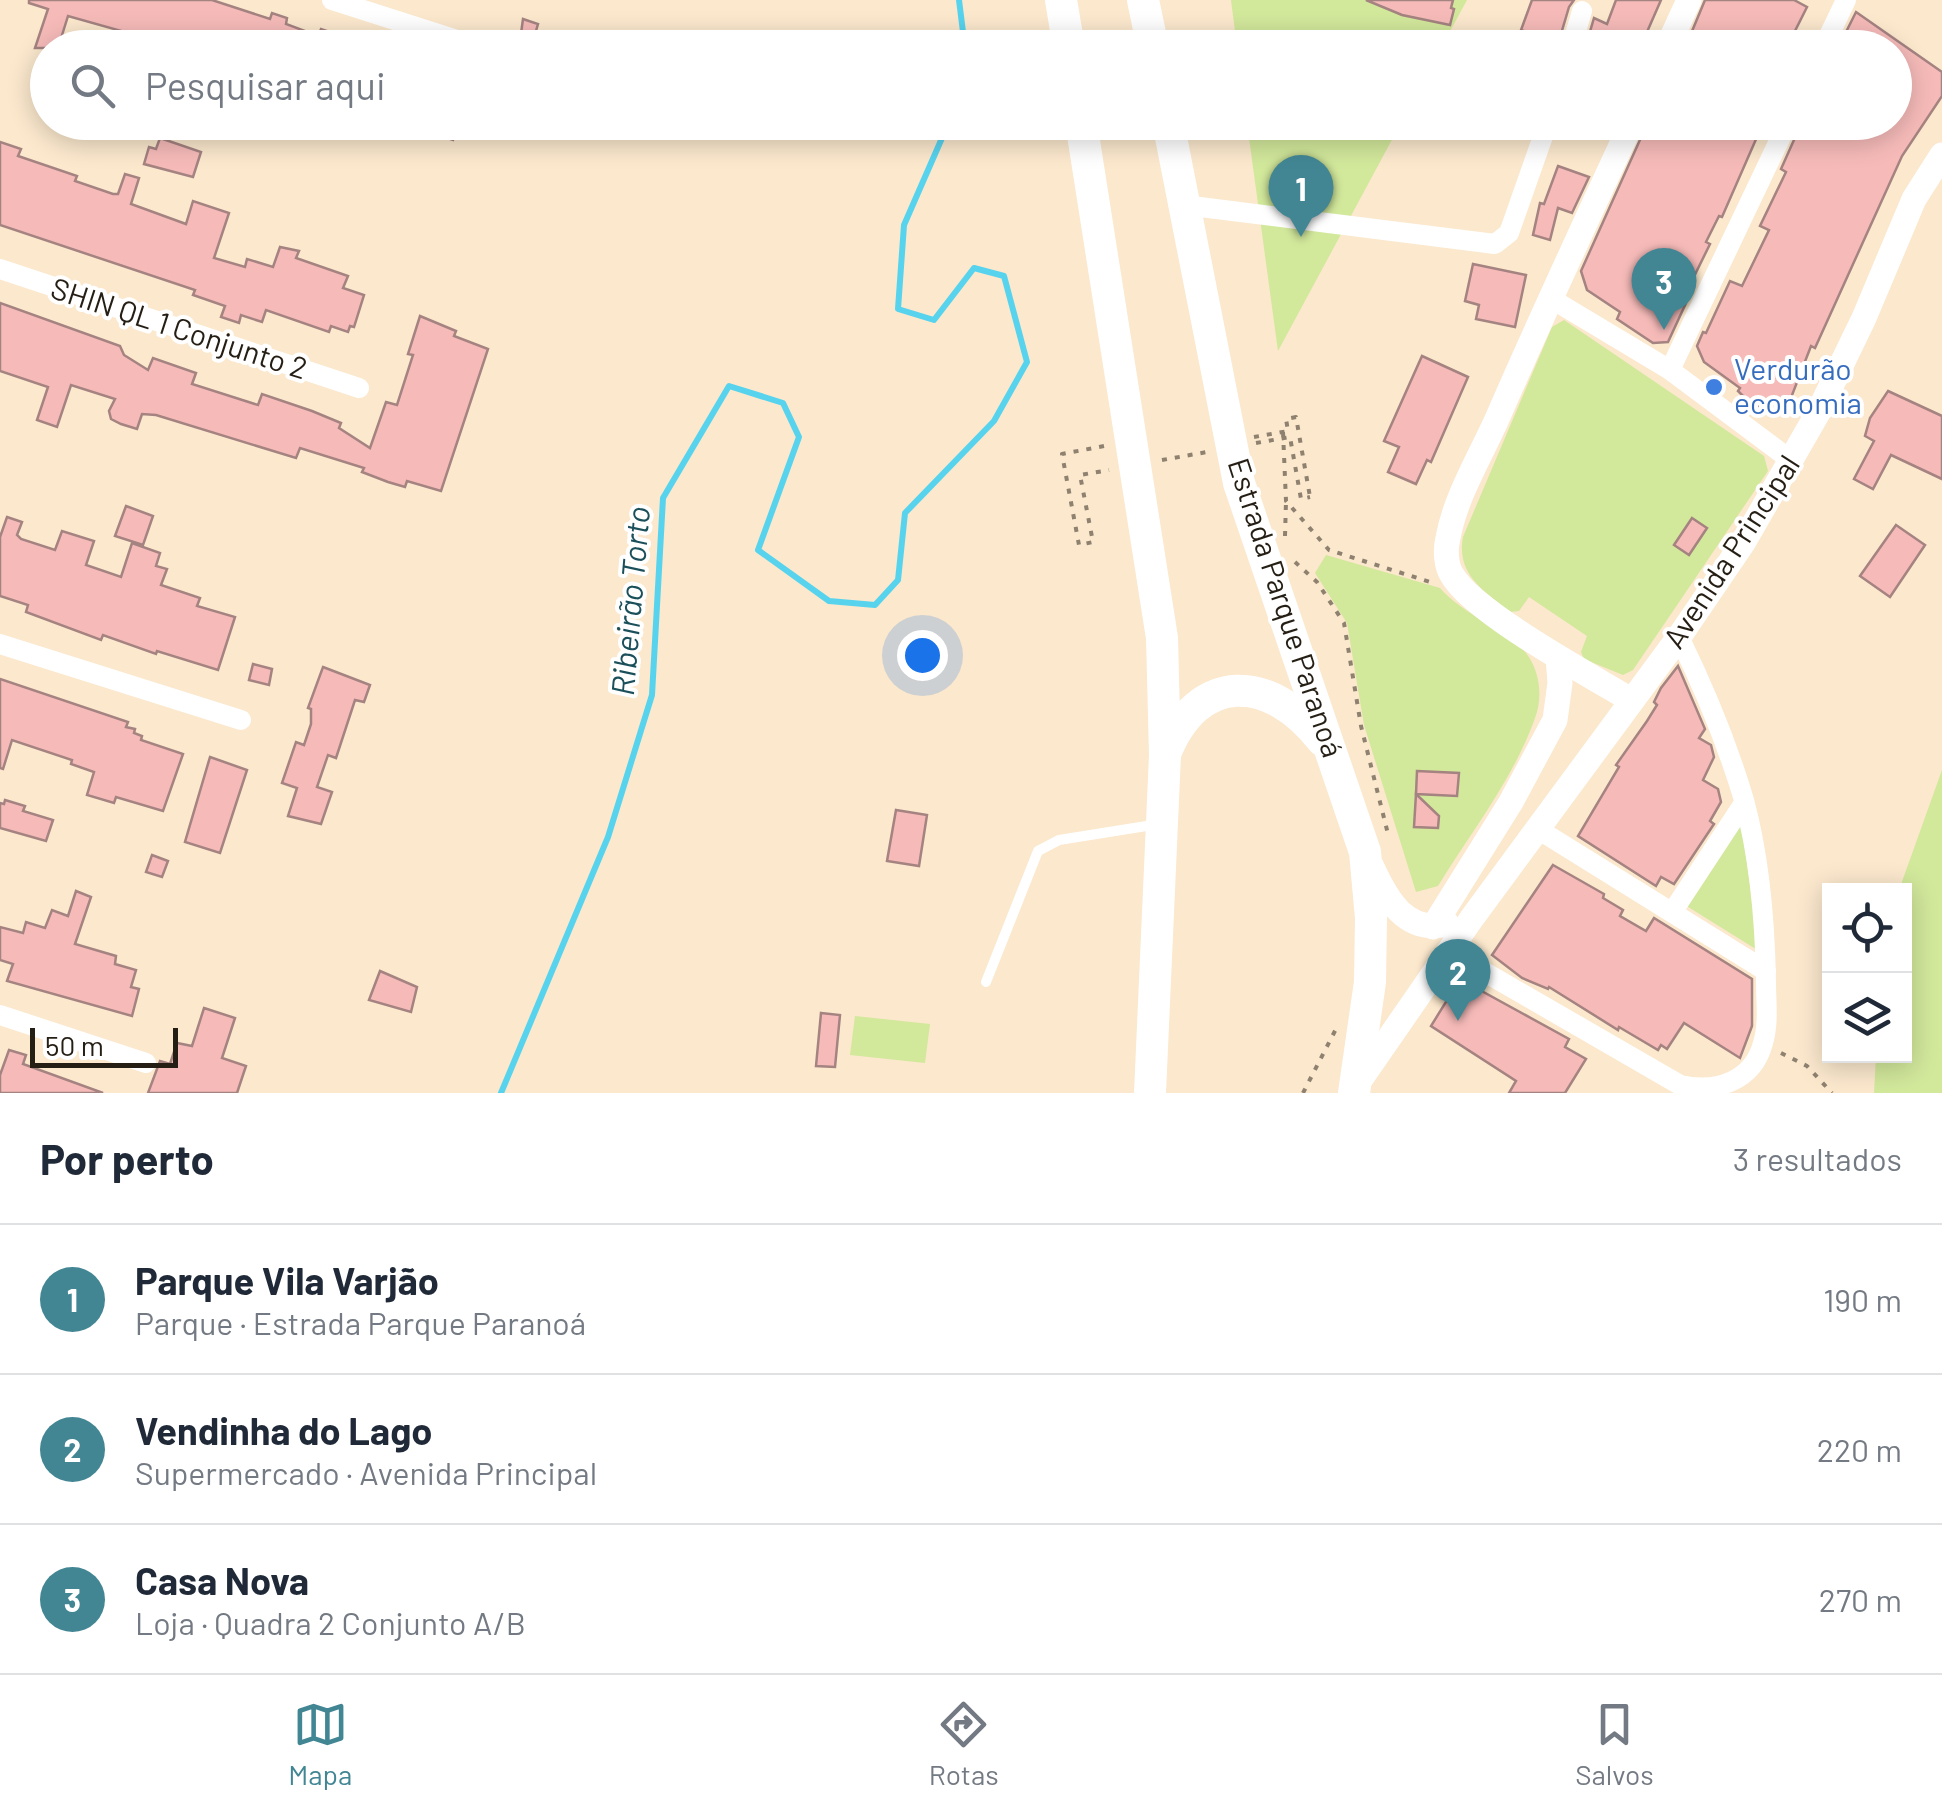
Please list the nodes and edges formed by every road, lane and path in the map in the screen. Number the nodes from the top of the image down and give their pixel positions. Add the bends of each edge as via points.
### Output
1 (332, 0) edge
2 (1061, 0) edge
3 (1144, 0) edge
4 (1689, 0) edge
5 (1846, 0) edge
6 (1582, 11) dead end
7 (425, 30) edge
8 (1066, 30) edge
9 (1150, 30) edge
10 (1576, 30) edge
11 (1675, 30) edge
12 (1832, 30) edge
13 (1084, 140) edge
14 (1171, 140) edge
15 (1542, 140) edge
16 (1624, 140) edge
17 (1779, 140) edge
18 (1942, 155) edge
19 (1184, 205) junction
20 (0, 269) edge
21 (1550, 298) junction
22 (1670, 370) junction
23 (358, 388) dead end
24 (1283, 432) junction
25 (1214, 451) dead end
26 (1136, 457) junction
27 (1792, 462) junction
28 (1466, 593) junction
29 (1680, 637) junction
30 (0, 644) edge
31 (1558, 657) junction
32 (1632, 700) junction
33 (241, 720) dead end
34 (1332, 751) junction
35 (1165, 755) junction
36 (1744, 803) junction
37 (1160, 824) junction
38 (1536, 828) junction
39 (1366, 852) junction
40 (1673, 911) junction
41 (1472, 918) junction
42 (1433, 927) junction
43 (1450, 952) junction
44 (1766, 971) junction
45 (986, 982) dead end
46 (0, 1014) edge
47 (1763, 1044) junction
48 (146, 1063) dead end
49 (1356, 1088) edge
50 (1150, 1093) edge
51 (1832, 1093) edge

1 - 7 street
2 - 8 main road
3 - 9 main road
4 - 11 street
5 - 12 street
6 - 10 street
13 - 26 main road
14 - 19 main road, Estrada Parque Paranoá
15 - 19 street via 1509,233 1494,244
16 - 21 street
17 - 22 street
18 - 27 street, Avenida Principal via 1914,199
19 - 34 main road, Estrada Parque Paranoá via 1240,483
20 - 23 street, SHIN QL 1 Conjunto 2
21 - 22 street
21 - 28 street via 1447,539 1450,573
22 - 27 street
24 - 24 path via 1286,419 1296,417 1310,497 1301,499 1290,437 1253,440
24 - 28 path via 1286,501 1329,550
25 - 26 path
26 - 26 path via 1062,454 1079,544 1093,542 1080,475
26 - 35 main road via 1162,638
27 - 29 street, Avenida Principal
28 - 31 street
29 - 32 street, Avenida Principal
29 - 36 street via 1717,718
30 - 33 street
31 - 32 street
31 - 42 street via 1555,720
32 - 38 street, Avenida Principal
34 - 35 main road via 1289,704 1244,690 1220,694 1184,718
34 - 39 main road, Estrada Parque Paranoá
35 - 37 main road
36 - 40 street
36 - 44 street via 1758,870
37 - 45 lane via 1059,840 1038,851
37 - 50 main road
38 - 40 street
38 - 41 street, Avenida Principal
39 - 42 street via 1386,898 1410,921
39 - 49 main road, Estrada Parque Paranoá via 1370,982
40 - 44 street
41 - 42 street
41 - 43 street, Avenida Principal
43 - 47 street via 1696,1090 1734,1084
43 - 49 street, Avenida Principal
44 - 47 street
46 - 48 street
47 - 51 path via 1806,1066

